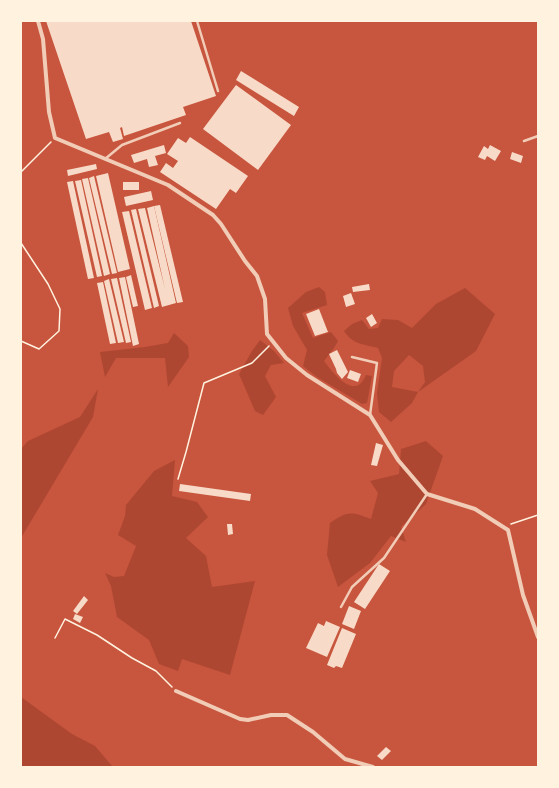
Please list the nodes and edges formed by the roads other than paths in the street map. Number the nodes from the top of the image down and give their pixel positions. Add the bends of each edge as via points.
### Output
1 (38, 21) edge
2 (197, 21) edge
3 (218, 91) dead end
4 (180, 123) dead end
5 (538, 136) edge
6 (524, 141) dead end
7 (104, 159) junction
8 (352, 357) dead end
9 (370, 415) junction
10 (427, 494) junction
11 (341, 606) dead end
12 (538, 637) edge
13 (176, 691) road end
14 (374, 767) edge

1 - 7 street via 43,39 49,112 55,138
2 - 3 lane
4 - 7 lane via 122,145
5 - 6 lane
7 - 9 street via 168,185 213,215 257,276 265,299 267,334 286,358
8 - 9 lane via 377,363
9 - 10 street via 398,460
10 - 11 lane via 384,558 352,587
10 - 12 street via 475,508 508,530 523,595
13 - 14 street via 240,719 287,715 345,758

